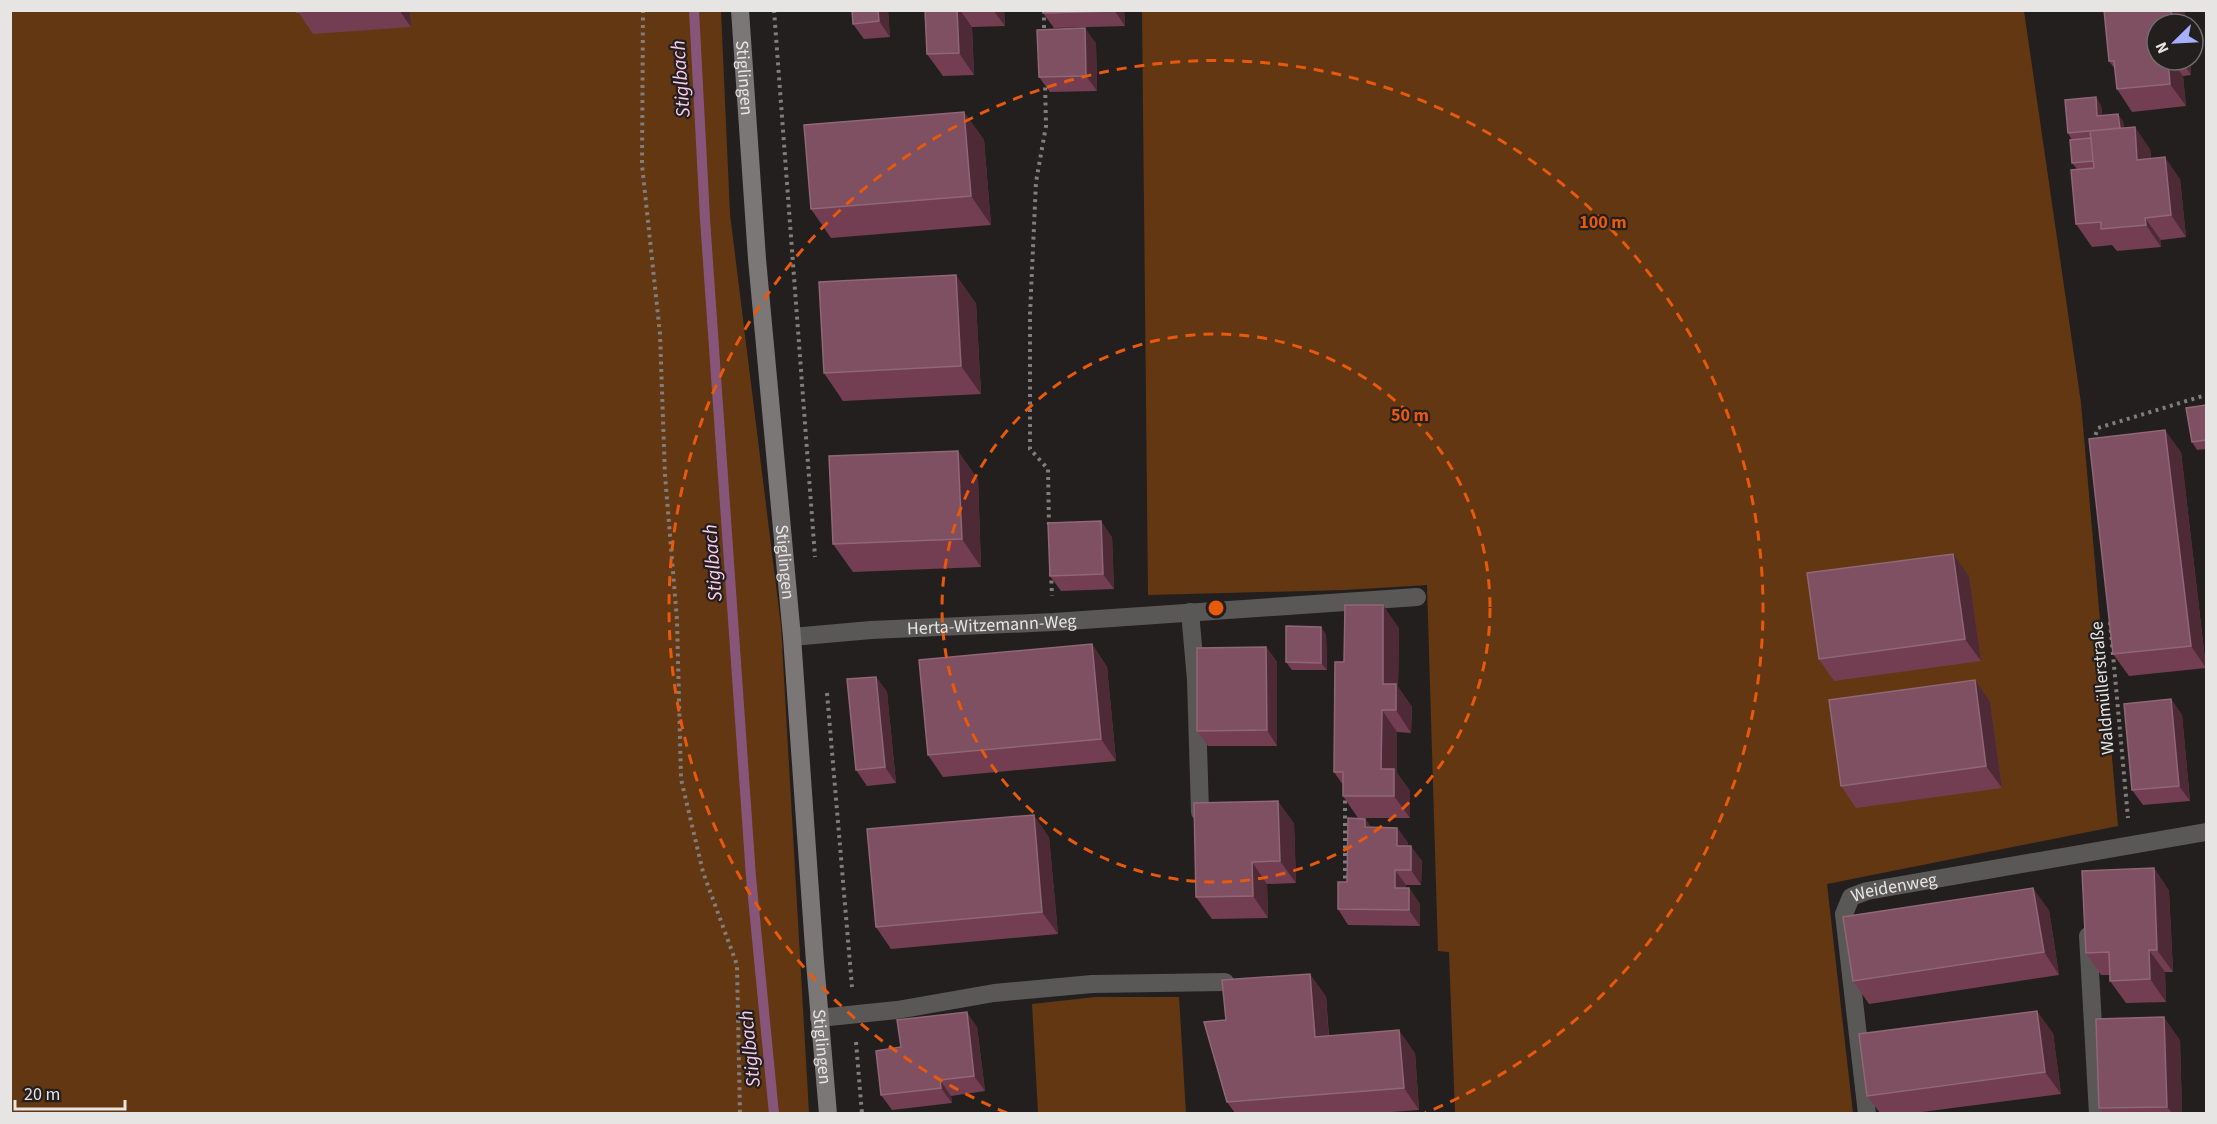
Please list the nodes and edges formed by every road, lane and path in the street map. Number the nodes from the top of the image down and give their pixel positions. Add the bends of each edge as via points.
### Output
1 (643, 10) edge
2 (740, 10) edge
3 (774, 10) edge
4 (1044, 10) edge
5 (1044, 45) edge
6 (1045, 69) edge
7 (2206, 395) edge
8 (2094, 452) edge
9 (1049, 533) edge
10 (816, 565) dead end
11 (1050, 566) edge
12 (1417, 597) dead end
13 (1190, 612) junction
14 (2109, 618) edge
15 (1054, 622) junction
16 (792, 638) junction
17 (826, 681) dead end
18 (1346, 790) edge
19 (1200, 812) edge
20 (2206, 832) edge
21 (2131, 845) junction
22 (1345, 896) edge
23 (2088, 924) edge
24 (1225, 982) edge
25 (854, 1014) junction
26 (819, 1018) junction
27 (740, 1113) edge
28 (828, 1113) edge
29 (862, 1113) edge
30 (1867, 1113) edge
31 (2098, 1113) edge

1 - 27 path via 642,165 660,334 665,475 677,620 681,779 703,872 737,965
2 - 16 main road, Stiglingen via 757,259
3 - 10 path
4 - 5 path
6 - 9 path via 1046,126 1036,182 1030,302 1030,449 1048,469
7 - 8 path via 2098,428 2092,440
11 - 15 path
12 - 13 street, Herta-Witzemann-Weg
13 - 15 street, Herta-Witzemann-Weg
13 - 19 street
14 - 21 path, Waldmüllerstraße
15 - 16 street, Herta-Witzemann-Weg via 871,630
16 - 26 main road, Stiglingen
17 - 25 path
18 - 22 path
20 - 21 street, Weidenweg
21 - 30 street, Weidenweg via 2084,859 1867,891 1851,897 1844,914
23 - 31 street
24 - 25 street via 1092,984 994,993
25 - 26 street
25 - 29 path
26 - 28 main road, Stiglingen

